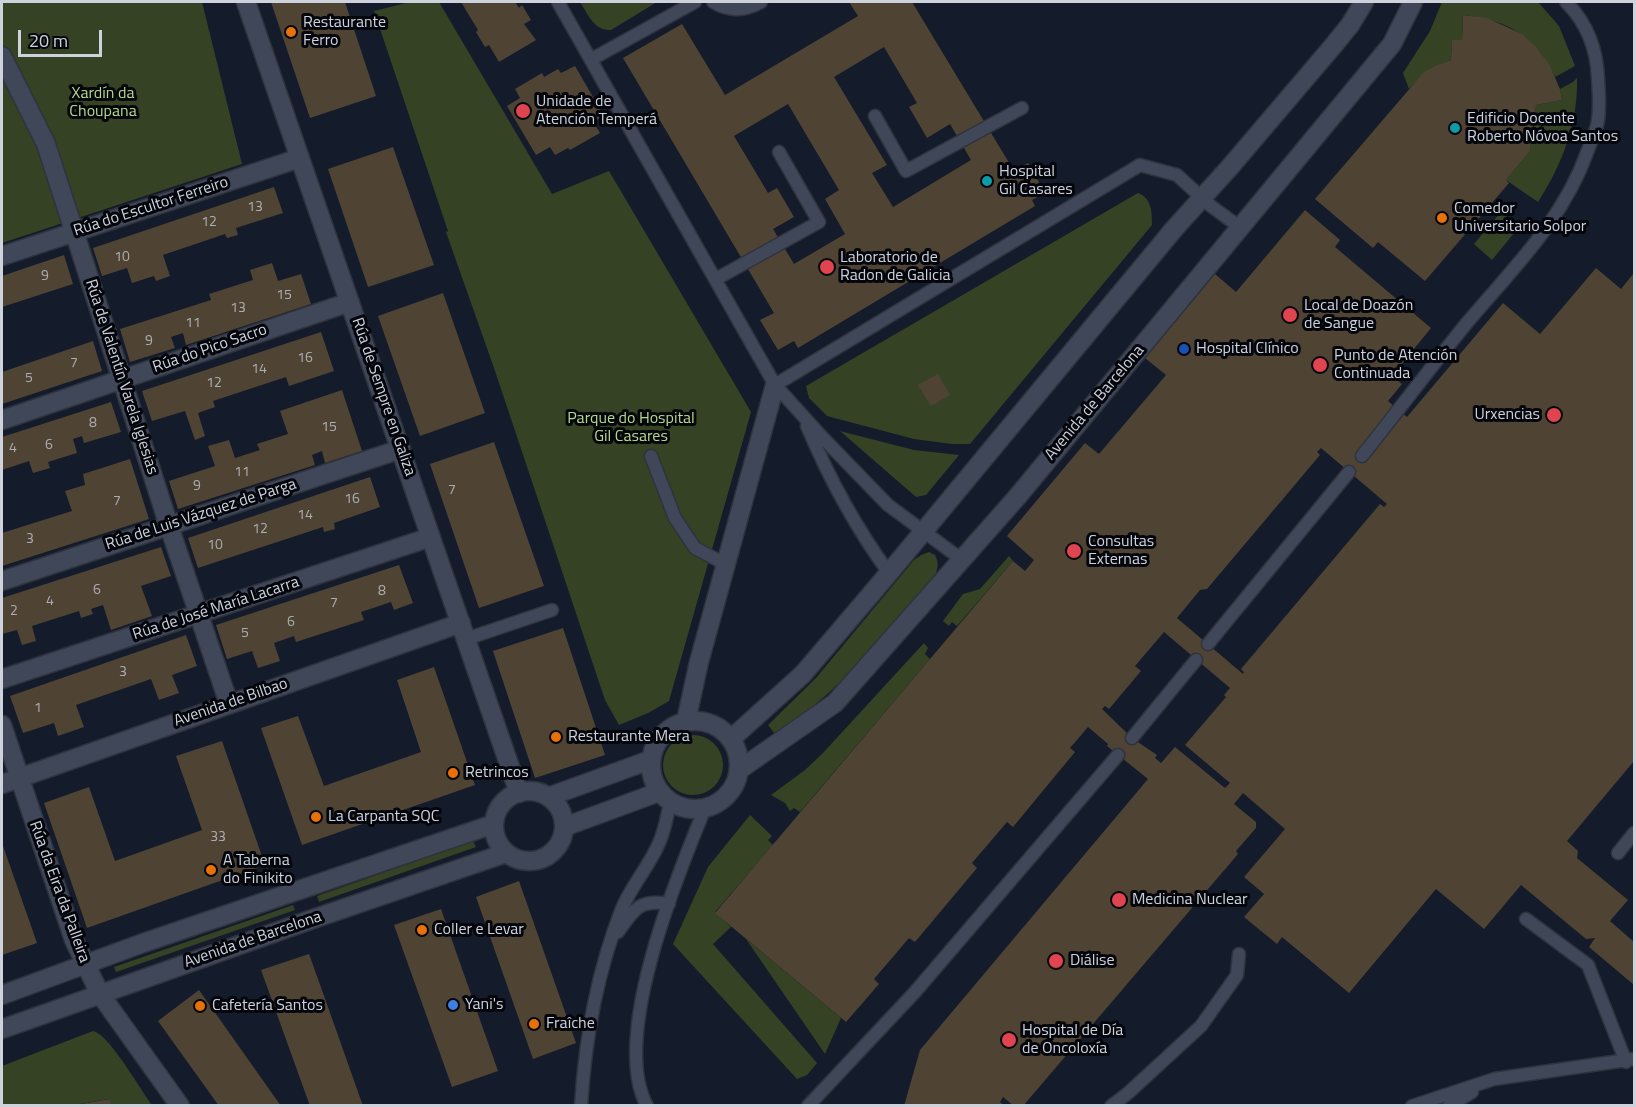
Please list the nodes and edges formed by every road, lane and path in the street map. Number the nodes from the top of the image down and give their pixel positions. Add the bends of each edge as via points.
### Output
1 (246, 2) edge
2 (558, 2) edge
3 (695, 2) edge
4 (713, 2) edge
5 (761, 2) edge
6 (1364, 2) edge
7 (1413, 2) edge
8 (1566, 2) edge
9 (2, 56) edge
10 (592, 59) junction
11 (1022, 108) dead end
12 (875, 116) dead end
13 (779, 152) dead end
14 (300, 158) junction
15 (1201, 197) junction
16 (1241, 228) junction
17 (74, 232) junction
18 (2, 255) edge
19 (716, 279) junction
20 (350, 302) junction
21 (122, 379) junction
22 (775, 385) junction
23 (803, 417) junction
24 (2, 420) edge
25 (401, 449) junction
26 (651, 456) dead end
27 (1362, 456) dead end
28 (1349, 472) dead end
29 (169, 526) junction
30 (924, 530) junction
31 (431, 537) junction
32 (961, 559) junction
33 (727, 565) junction
34 (889, 573) junction
35 (2, 581) edge
36 (552, 610) dead end
37 (200, 614) junction
38 (463, 631) junction
39 (1208, 644) dead end
40 (1196, 660) dead end
41 (2, 680) edge
42 (229, 704) junction
43 (686, 721) junction
44 (2, 725) edge
45 (1132, 738) dead end
46 (731, 739) junction
47 (1118, 755) dead end
48 (650, 760) junction
49 (739, 770) junction
50 (10, 781) edge
51 (519, 793) junction
52 (548, 797) junction
53 (665, 797) junction
54 (705, 808) junction
55 (494, 824) junction
56 (564, 827) junction
57 (1635, 833) edge
58 (506, 852) junction
59 (1618, 853) dead end
60 (669, 904) junction
61 (1526, 919) dead end
62 (611, 942) junction
63 (1239, 954) dead end
64 (85, 964) junction
65 (100, 994) junction
66 (2, 995) edge
67 (2, 1029) edge
68 (1630, 1060) edge
69 (1494, 1079) junction
70 (1452, 1104) edge
71 (180, 1106) edge
72 (581, 1106) edge
73 (647, 1106) edge
74 (808, 1106) edge
75 (1110, 1106) edge
76 (1412, 1106) edge

1 - 14 street, Rúa de Sempre en Galiza
2 - 10 lane
3 - 10 lane
4 - 5 lane via 738,10
6 - 15 street via 1333,46
7 - 16 street, Avenida de Barcelona via 1392,44
8 - 27 lane via 1591,37 1598,68 1598,121 1581,169 1548,227
9 - 17 street, Rúa de Valentín Varela Iglesias via 46,144
10 - 19 lane
11 - 12 lane via 906,171
13 - 19 lane via 819,222
14 - 17 street, Rúa do Escultor Ferreiro
14 - 20 street, Rúa de Sempre en Galiza
15 - 16 lane
15 - 22 lane via 1177,175 1140,165
15 - 30 street
16 - 32 street, Avenida de Barcelona
17 - 18 street, Rúa do Escultor Ferreiro
17 - 21 street, Rúa de Valentín Varela Iglesias
19 - 22 lane
20 - 21 street, Rúa do Pico Sacro
20 - 25 street, Rúa de Sempre en Galiza
21 - 24 street, Rúa do Pico Sacro
21 - 29 street, Rúa de Valentín Varela Iglesias
22 - 23 lane
22 - 33 street
23 - 30 lane via 888,505
23 - 34 lane via 826,471
25 - 29 street, Rúa de Luis Vázquez de Parga
25 - 31 street, Rúa de Sempre en Galiza
26 - 33 lane via 675,518 695,548
28 - 39 lane
29 - 35 street, Rúa de Luis Vázquez de Parga
29 - 37 street, Rúa de Valentín Varela Iglesias
30 - 32 lane
30 - 34 street
31 - 37 street, Rúa de José María Lacarra
31 - 38 street, Rúa de Sempre en Galiza
32 - 49 street, Avenida de Barcelona via 835,703
33 - 43 street
34 - 46 street via 803,674
36 - 38 lane
37 - 41 street, Rúa de José María Lacarra
37 - 42 street, Rúa de Valentín Varela Iglesias
38 - 42 street, Avenida de Bilbao
38 - 51 street, Rúa de Sempre en Galiza
40 - 45 lane
42 - 50 street, Avenida de Bilbao
43 - 46 street via 711,724
43 - 48 street via 662,735
44 - 50 street, Rúa da Eira da Palleira
46 - 49 street
47 - 74 lane via 915,992
48 - 52 street
48 - 53 street via 650,771
49 - 54 street via 728,794
50 - 64 street, Rúa da Eira da Palleira
51 - 52 street via 529,791
51 - 55 street via 500,808
52 - 56 street via 560,810
53 - 54 street via 693,809
53 - 56 street
53 - 62 lane via 660,842 621,909
54 - 60 lane
55 - 58 street via 495,835
55 - 64 street, Avenida de Barcelona
56 - 58 street via 562,839 548,856 526,861
57 - 59 lane
58 - 65 street, Avenida de Barcelona
60 - 62 lane via 642,904
60 - 73 lane via 651,955 642,997 636,1054 641,1094
61 - 68 lane via 1588,965
62 - 72 lane via 590,1020
63 - 75 lane via 1238,975 1201,1026
64 - 65 street, Rúa da Eira da Palleira
64 - 66 street, Avenida de Barcelona
65 - 67 street, Avenida de Barcelona
65 - 71 street, Rúa da Eira da Palleira
68 - 69 lane
69 - 70 lane
69 - 76 lane

